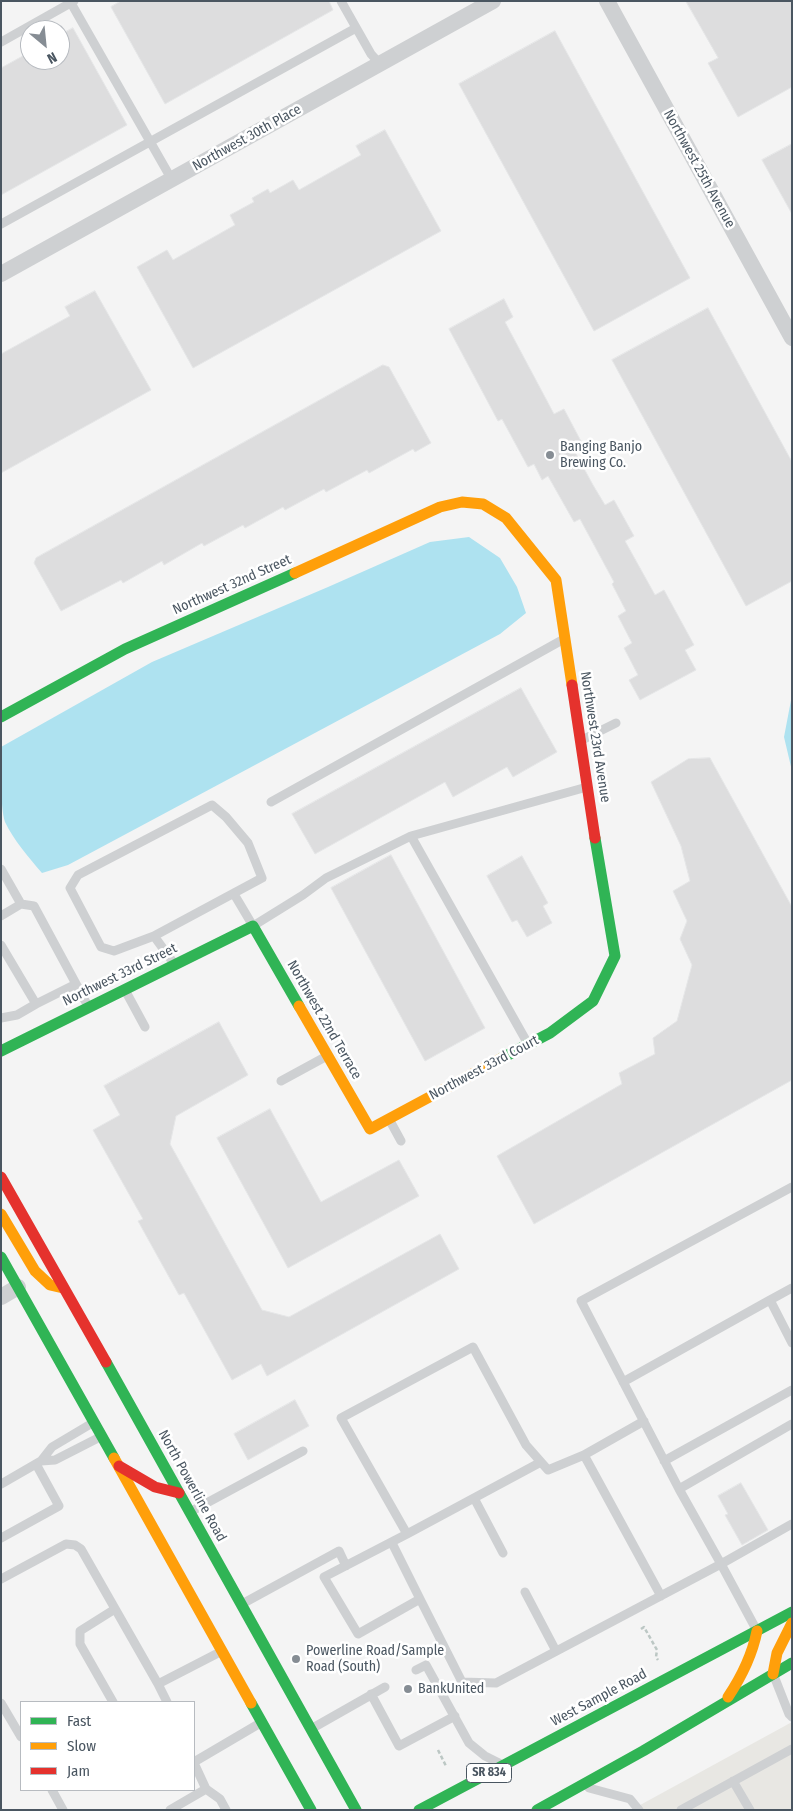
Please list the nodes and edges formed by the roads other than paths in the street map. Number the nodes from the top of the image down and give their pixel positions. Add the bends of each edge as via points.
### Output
1 (341, 1) edge
2 (493, 1) edge
3 (607, 1) edge
4 (72, 2) edge
5 (356, 28) junction
6 (1, 42) edge
7 (380, 64) junction
8 (150, 142) junction
9 (172, 180) junction
10 (1, 224) edge
11 (1, 274) edge
12 (792, 338) edge
13 (483, 504) joint
14 (565, 638) junction
15 (1, 718) edge
16 (616, 723) dead end
17 (580, 742) junction
18 (587, 787) junction
19 (271, 802) dead end
20 (410, 836) junction
21 (1, 869) edge
22 (234, 894) junction
23 (20, 904) junction
24 (1, 916) edge
25 (253, 926) junction
26 (154, 936) junction
27 (1, 944) edge
28 (175, 965) junction
29 (76, 984) junction
30 (125, 990) junction
31 (593, 1000) joint
32 (36, 1004) junction
33 (89, 1008) junction
34 (1, 1018) edge
35 (145, 1027) dead end
36 (529, 1044) junction
37 (1, 1051) edge
38 (328, 1056) junction
39 (281, 1081) dead end
40 (389, 1119) junction
41 (370, 1129) joint
42 (401, 1141) dead end
43 (1, 1177) edge
44 (792, 1187) edge
45 (1, 1214) edge
46 (1, 1257) edge
47 (18, 1287) junction
48 (65, 1288) junction
49 (792, 1288) edge
50 (1, 1297) edge
51 (770, 1300) junction
52 (792, 1343) edge
53 (623, 1382) junction
54 (792, 1390) edge
55 (644, 1421) junction
56 (94, 1422) junction
57 (792, 1424) edge
58 (102, 1436) junction
59 (303, 1451) dead end
60 (584, 1455) junction
61 (664, 1461) junction
62 (541, 1462) junction
63 (38, 1463) junction
64 (119, 1466) junction
65 (1, 1484) edge
66 (679, 1488) junction
67 (179, 1493) junction
68 (474, 1498) junction
69 (190, 1512) junction
70 (792, 1524) edge
71 (407, 1534) junction
72 (1, 1538) edge
73 (392, 1543) junction
74 (503, 1553) dead end
75 (721, 1564) junction
76 (346, 1566) junction
77 (1, 1579) edge
78 (524, 1592) dead end
79 (661, 1596) junction
80 (420, 1599) junction
81 (242, 1604) junction
82 (115, 1609) junction
83 (792, 1612) edge
84 (792, 1623) edge
85 (757, 1631) junction
86 (222, 1651) junction
87 (556, 1651) junction
88 (791, 1667) edge
89 (416, 1670) dead end
90 (773, 1674) junction
91 (158, 1684) junction
92 (384, 1687) dead end
93 (371, 1694) junction
94 (112, 1701) edge
95 (167, 1701) edge
96 (724, 1702) junction
97 (1, 1703) edge
98 (455, 1716) junction
99 (792, 1718) edge
100 (262, 1722) junction
101 (311, 1729) junction
102 (20, 1735) edge
103 (792, 1749) edge
104 (195, 1762) edge
105 (195, 1765) edge
106 (504, 1765) junction
107 (733, 1781) junction
108 (581, 1786) junction
109 (206, 1789) junction
110 (54, 1791) edge
111 (63, 1810) edge
112 (170, 1810) edge
113 (226, 1810) edge
114 (312, 1810) edge
115 (356, 1810) edge
116 (419, 1810) edge
117 (537, 1810) edge
118 (639, 1810) edge
119 (681, 1810) edge
120 (750, 1810) edge

1 - 5 lane
2 - 7 street, Northwest 30th Place
3 - 12 street, Northwest 25th Avenue
4 - 6 lane
4 - 8 lane
5 - 7 lane
5 - 8 lane
7 - 9 street, Northwest 30th Place
8 - 9 lane
8 - 10 lane
9 - 11 street, Northwest 30th Place
13 - 14 main road, Northwest 23rd Avenue via 506,518 556,580
13 - 15 main road, Northwest 32nd Street via 462,502 440,508 126,649
14 - 17 main road, Northwest 23rd Avenue
14 - 19 lane
16 - 17 lane
17 - 18 main road, Northwest 23rd Avenue
18 - 20 lane
18 - 31 main road, Northwest 23rd Avenue via 615,956
20 - 25 lane via 326,878
20 - 36 lane
21 - 23 lane
22 - 25 lane
22 - 26 lane
22 - 26 lane via 262,878 248,843 226,816 212,805 78,875 70,888 101,947 114,951
23 - 24 lane
23 - 29 lane via 34,906
25 - 28 main road, Northwest 33rd Street
25 - 38 main road, Northwest 22nd Terrace
26 - 28 lane
27 - 32 lane
28 - 30 main road, Northwest 33rd Street
29 - 32 lane
29 - 33 lane
30 - 33 main road, Northwest 33rd Street
30 - 35 lane
31 - 36 main road, Northwest 33rd Court via 550,1033
32 - 34 lane via 17,1015
33 - 37 main road, Northwest 33rd Street
36 - 40 main road, Northwest 33rd Court
38 - 39 lane
38 - 41 main road, Northwest 22nd Terrace
40 - 41 main road, Northwest 33rd Court
40 - 42 lane
43 - 48 main road, North Powerline Road
44 - 53 lane via 581,1301
45 - 48 main road via 34,1269 48,1284
46 - 47 main road
47 - 50 street
47 - 56 main road
48 - 67 main road, North Powerline Road
49 - 51 lane
51 - 52 lane
51 - 53 lane
53 - 55 lane
54 - 61 lane
55 - 60 lane
55 - 61 lane
56 - 58 main road
56 - 63 lane via 52,1447
57 - 66 lane
58 - 63 lane via 55,1460
58 - 64 main road
59 - 69 lane
60 - 62 lane via 548,1470
60 - 79 lane
61 - 66 lane
62 - 68 lane
62 - 71 lane via 526,1445 473,1347 342,1418
63 - 65 lane
63 - 72 lane via 59,1506
64 - 67 main road via 155,1486
64 - 86 main road
66 - 75 lane
67 - 69 main road, North Powerline Road
68 - 71 lane
68 - 74 lane
69 - 81 main road, North Powerline Road
70 - 75 lane
71 - 73 lane
73 - 76 lane
73 - 80 lane
75 - 79 lane
75 - 85 lane
76 - 80 lane via 324,1577 358,1634
76 - 81 lane via 339,1551
77 - 82 lane via 66,1544 76,1545
78 - 87 lane
79 - 87 lane
80 - 87 lane via 462,1682 496,1683
81 - 101 main road, North Powerline Road
82 - 91 lane
82 - 94 lane via 80,1631 79,1636 80,1644
83 - 85 main road, West Sample Road / SR 834
84 - 90 main road via 777,1653
85 - 96 main road via 754,1654
85 - 106 main road, West Sample Road / SR 834
86 - 91 lane
86 - 100 main road
88 - 90 main road
89 - 98 lane via 426,1665
90 - 96 main road
90 - 99 lane
91 - 95 lane
92 - 93 lane
93 - 98 lane via 399,1746
93 - 101 lane
96 - 108 main road
97 - 102 lane
98 - 106 lane via 469,1743
100 - 104 lane
100 - 114 main road
101 - 115 main road, North Powerline Road
103 - 107 lane
105 - 109 lane
106 - 116 main road, West Sample Road / SR 834
107 - 119 lane
107 - 120 lane
108 - 117 main road
108 - 118 lane via 630,1799
109 - 112 lane
109 - 113 lane via 220,1799
110 - 111 lane

